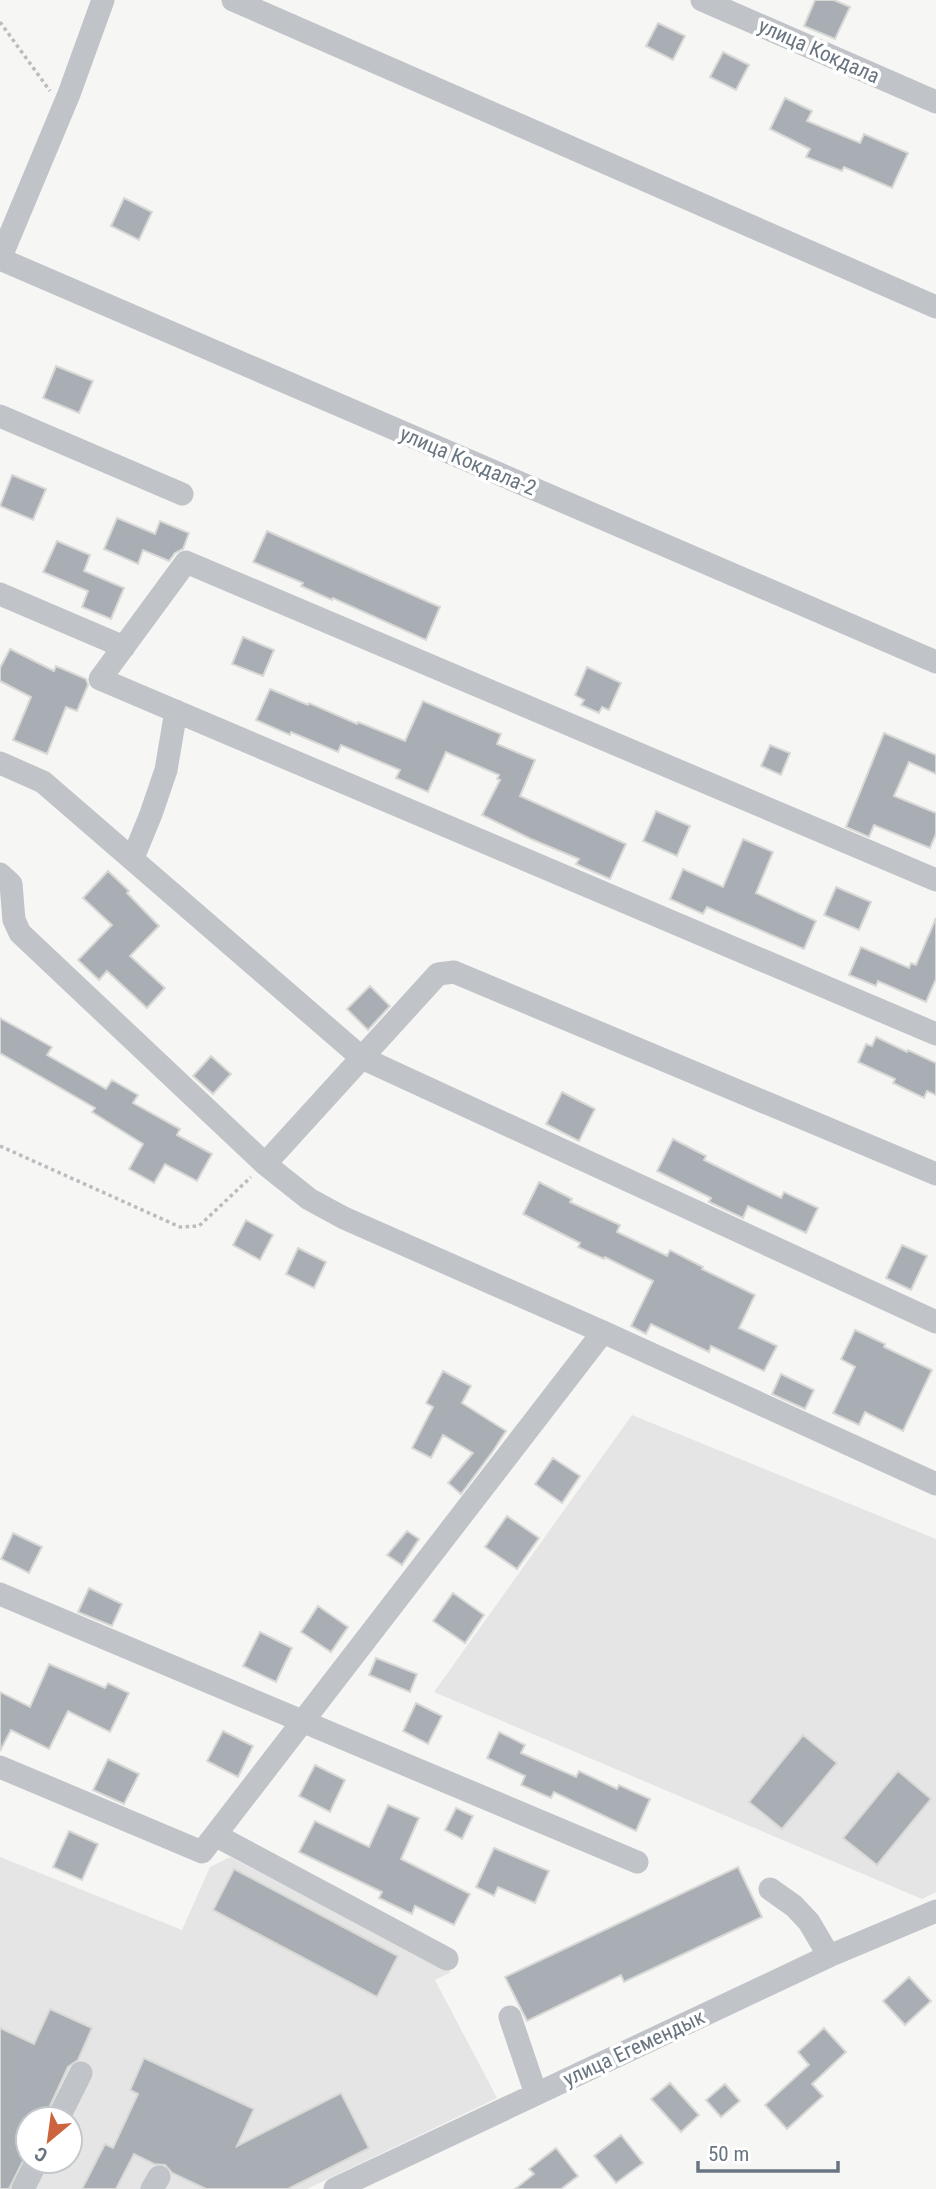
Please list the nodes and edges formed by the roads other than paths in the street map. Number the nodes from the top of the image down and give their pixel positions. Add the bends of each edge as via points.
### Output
1 (103, 0) edge
2 (233, 0) edge
3 (702, 0) edge
4 (936, 102) edge
5 (0, 259) edge
6 (936, 307) edge
7 (0, 416) edge
8 (182, 494) dead end
9 (0, 594) edge
10 (124, 647) junction
11 (936, 662) edge
12 (176, 711) junction
13 (0, 763) edge
14 (133, 858) junction
15 (0, 874) edge
16 (936, 880) edge
17 (936, 1034) edge
18 (362, 1058) junction
19 (265, 1164) junction
20 (936, 1174) edge
21 (936, 1322) edge
22 (603, 1332) junction
23 (936, 1484) edge
24 (0, 1594) edge
25 (302, 1721) junction
26 (0, 1767) edge
27 (215, 1835) junction
28 (637, 1863) dead end
29 (770, 1889) dead end
30 (936, 1911) edge
31 (829, 1956) junction
32 (447, 1958) dead end
33 (510, 2017) dead end
34 (81, 2073) dead end
35 (536, 2094) junction
36 (65, 2105) edge
37 (335, 2189) edge

1 - 5 street
2 - 6 street
3 - 4 street, улица Кокдала
5 - 11 street, улица Кокдала-2
7 - 8 street
9 - 10 street
10 - 12 street via 100,679
10 - 16 street via 186,562
12 - 14 street via 166,770
12 - 17 street
13 - 14 street via 44,782
14 - 18 street
15 - 19 street via 11,884 20,933
18 - 19 street
18 - 20 street via 438,974 454,972
18 - 21 street
19 - 22 street via 309,1199 344,1218
22 - 23 street
22 - 25 street
24 - 25 street
25 - 27 street
25 - 28 street
26 - 27 street via 202,1852
27 - 32 street
29 - 31 street via 809,1922
30 - 31 street, улица Егемендык
31 - 35 street, улица Егемендык
33 - 35 street
34 - 36 street
35 - 37 street, улица Егемендык

